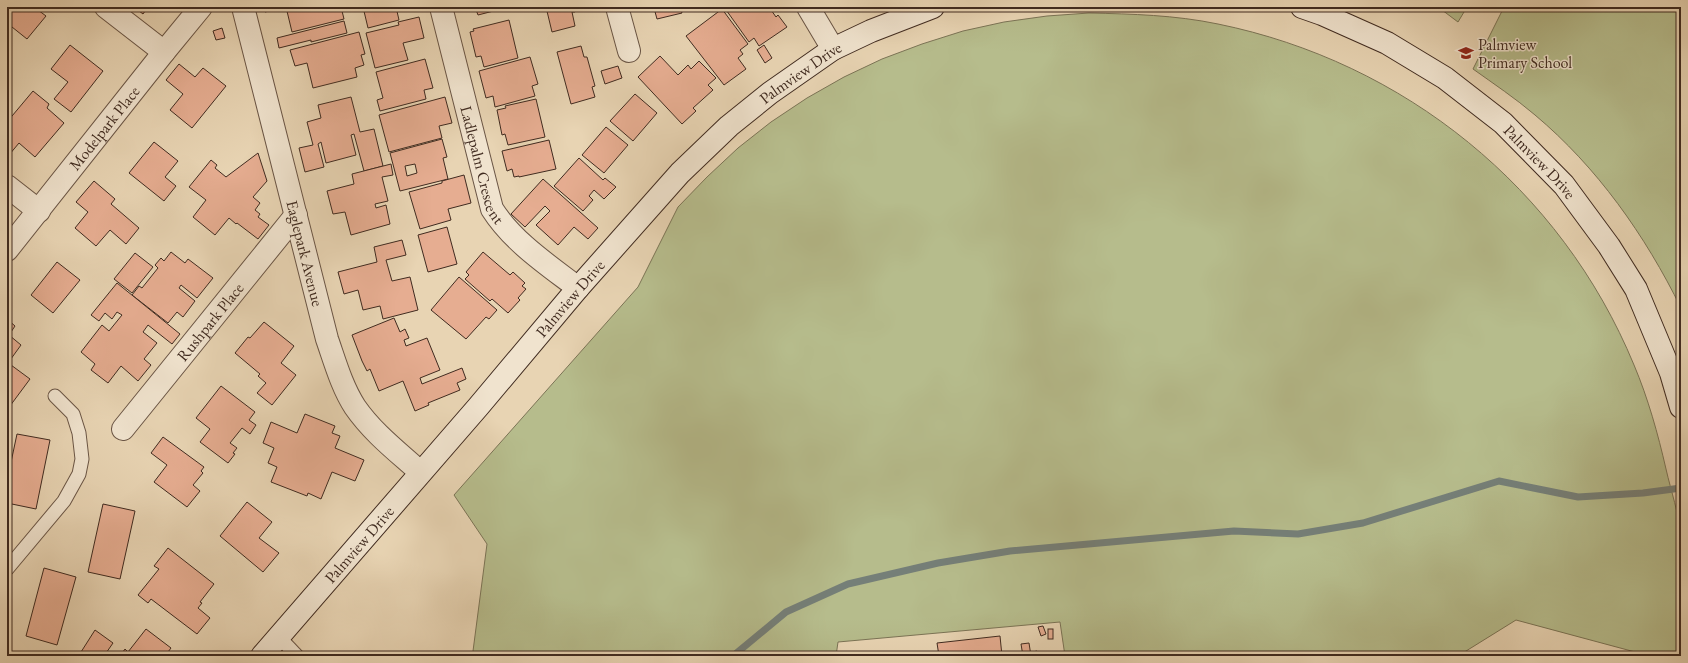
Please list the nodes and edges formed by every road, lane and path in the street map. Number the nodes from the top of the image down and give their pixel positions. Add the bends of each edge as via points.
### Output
1 (106, 7) edge
2 (201, 7) edge
3 (243, 7) edge
4 (441, 7) edge
5 (617, 7) edge
6 (808, 7) edge
7 (933, 7) edge
8 (1302, 7) edge
9 (833, 49) junction
10 (629, 51) dead end
11 (164, 52) junction
12 (7, 186) edge
13 (39, 211) junction
14 (296, 215) junction
15 (7, 250) edge
16 (578, 288) junction
17 (55, 396) dead end
18 (1681, 407) edge
19 (123, 429) dead end
20 (420, 472) junction
21 (7, 569) edge
22 (279, 637) junction
23 (262, 656) edge
24 (297, 656) edge

1 - 11 street
2 - 11 street, Modelpark Place
3 - 14 street, Eaglepark Avenue
4 - 16 street, Ladlepalm Crescent via 492,209 501,222 532,252
5 - 10 street
6 - 9 street
7 - 9 street, Palmview Drive
8 - 18 street, Palmview Drive via 1387,43 1445,78 1503,123 1564,185 1609,246 1636,289 1671,373
9 - 16 street, Palmview Drive via 770,93 729,126 680,173
11 - 13 street, Modelpark Place
12 - 13 street
13 - 15 street, Modelpark Place
14 - 19 street, Rushpark Place
14 - 20 street, Eaglepark Avenue via 327,339 340,378 355,406 371,428
16 - 20 street, Palmview Drive
17 - 21 lane via 73,414 79,433 82,458 79,474 64,501
20 - 22 street, Palmview Drive
22 - 23 street, Palmview Drive
22 - 24 lane

